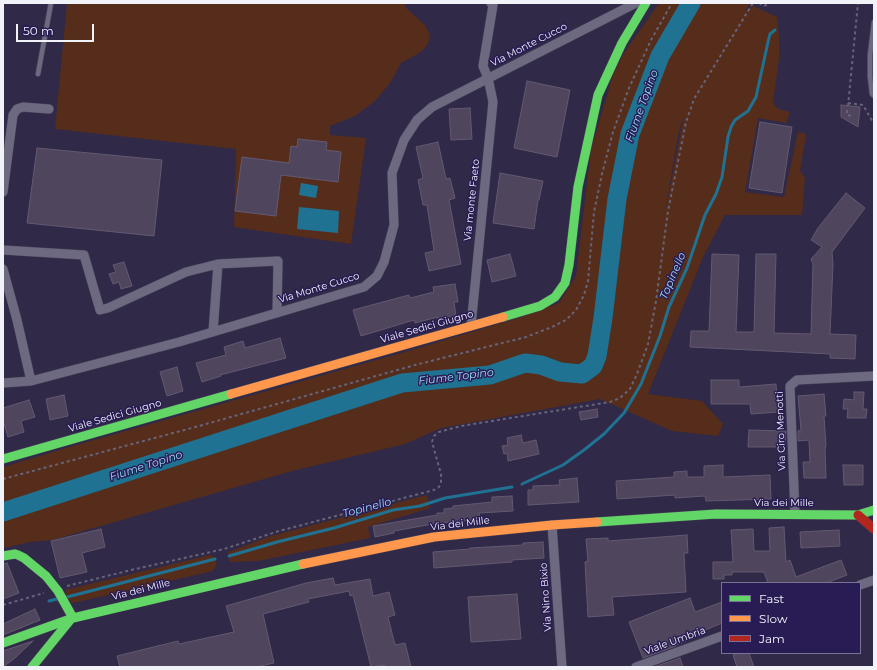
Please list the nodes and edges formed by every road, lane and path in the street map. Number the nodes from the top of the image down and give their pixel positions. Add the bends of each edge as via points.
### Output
1 (51, 3) edge
2 (636, 3) edge
3 (646, 3) edge
4 (672, 3) edge
5 (753, 3) edge
6 (759, 3) edge
7 (770, 3) edge
8 (858, 3) edge
9 (493, 4) edge
10 (874, 22) edge
11 (38, 74) dead end
12 (488, 78) junction
13 (874, 96) edge
14 (49, 109) dead end
15 (848, 110) dead end
16 (852, 116) dead end
17 (874, 124) edge
18 (3, 192) edge
19 (3, 250) edge
20 (218, 264) junction
21 (3, 269) edge
22 (277, 313) junction
23 (471, 326) junction
24 (213, 332) junction
25 (874, 376) edge
26 (31, 381) junction
27 (3, 383) edge
28 (3, 459) edge
29 (3, 479) edge
30 (874, 510) edge
31 (795, 514) junction
32 (858, 515) junction
33 (552, 525) junction
34 (874, 529) edge
35 (15, 554) junction
36 (3, 556) edge
37 (3, 560) edge
38 (874, 580) edge
39 (861, 585) edge
40 (56, 589) junction
41 (3, 605) edge
42 (73, 618) junction
43 (721, 636) edge
44 (3, 643) edge
45 (37, 665) edge
46 (562, 667) edge
47 (636, 667) edge

1 - 11 lane
2 - 12 street, Via Monte Cucco
3 - 23 street, Viale Sedici Giugno via 622,43 598,95 578,187 565,283 555,297 540,306
4 - 29 path via 628,88 613,132 594,212 588,281 576,310 566,320 526,337 415,365
5 - 40 path via 694,100 686,122 668,211 648,344 630,389 620,398 610,402 439,432 432,442 441,483 434,490 224,549
6 - 7 path via 764,6
8 - 17 path via 848,104 862,105
9 - 12 street, Via monte Faeto via 483,66
10 - 13 lane via 870,55 870,77
12 - 22 street, Via Monte Cucco via 432,106 417,120 404,140 392,173 394,225 384,262 377,276 364,288
12 - 23 street, Via monte Faeto via 493,102
14 - 18 street via 16,109 13,115
15 - 16 path via 847,116
19 - 20 street via 84,255 100,310 186,272
20 - 22 street via 278,261
20 - 24 street
21 - 26 street
22 - 24 street, Via Monte Cucco
23 - 28 street, Viale Sedici Giugno
24 - 26 street, Via Monte Cucco
25 - 31 street, Via Ciro Menotti via 797,380 790,386
26 - 27 street, Via Monte Cucco
30 - 32 street, Via dei Mille
31 - 32 street, Via dei Mille
31 - 33 street, Via dei Mille via 716,514
32 - 34 street
33 - 42 street, Via dei Mille via 434,537 288,567
33 - 46 street, Via Nino Bixio
35 - 36 street
35 - 37 street
35 - 40 street via 46,576
38 - 39 street
40 - 41 path
40 - 42 street
42 - 44 street, Via dei Mille
42 - 45 street
43 - 47 street, Viale Umbria

